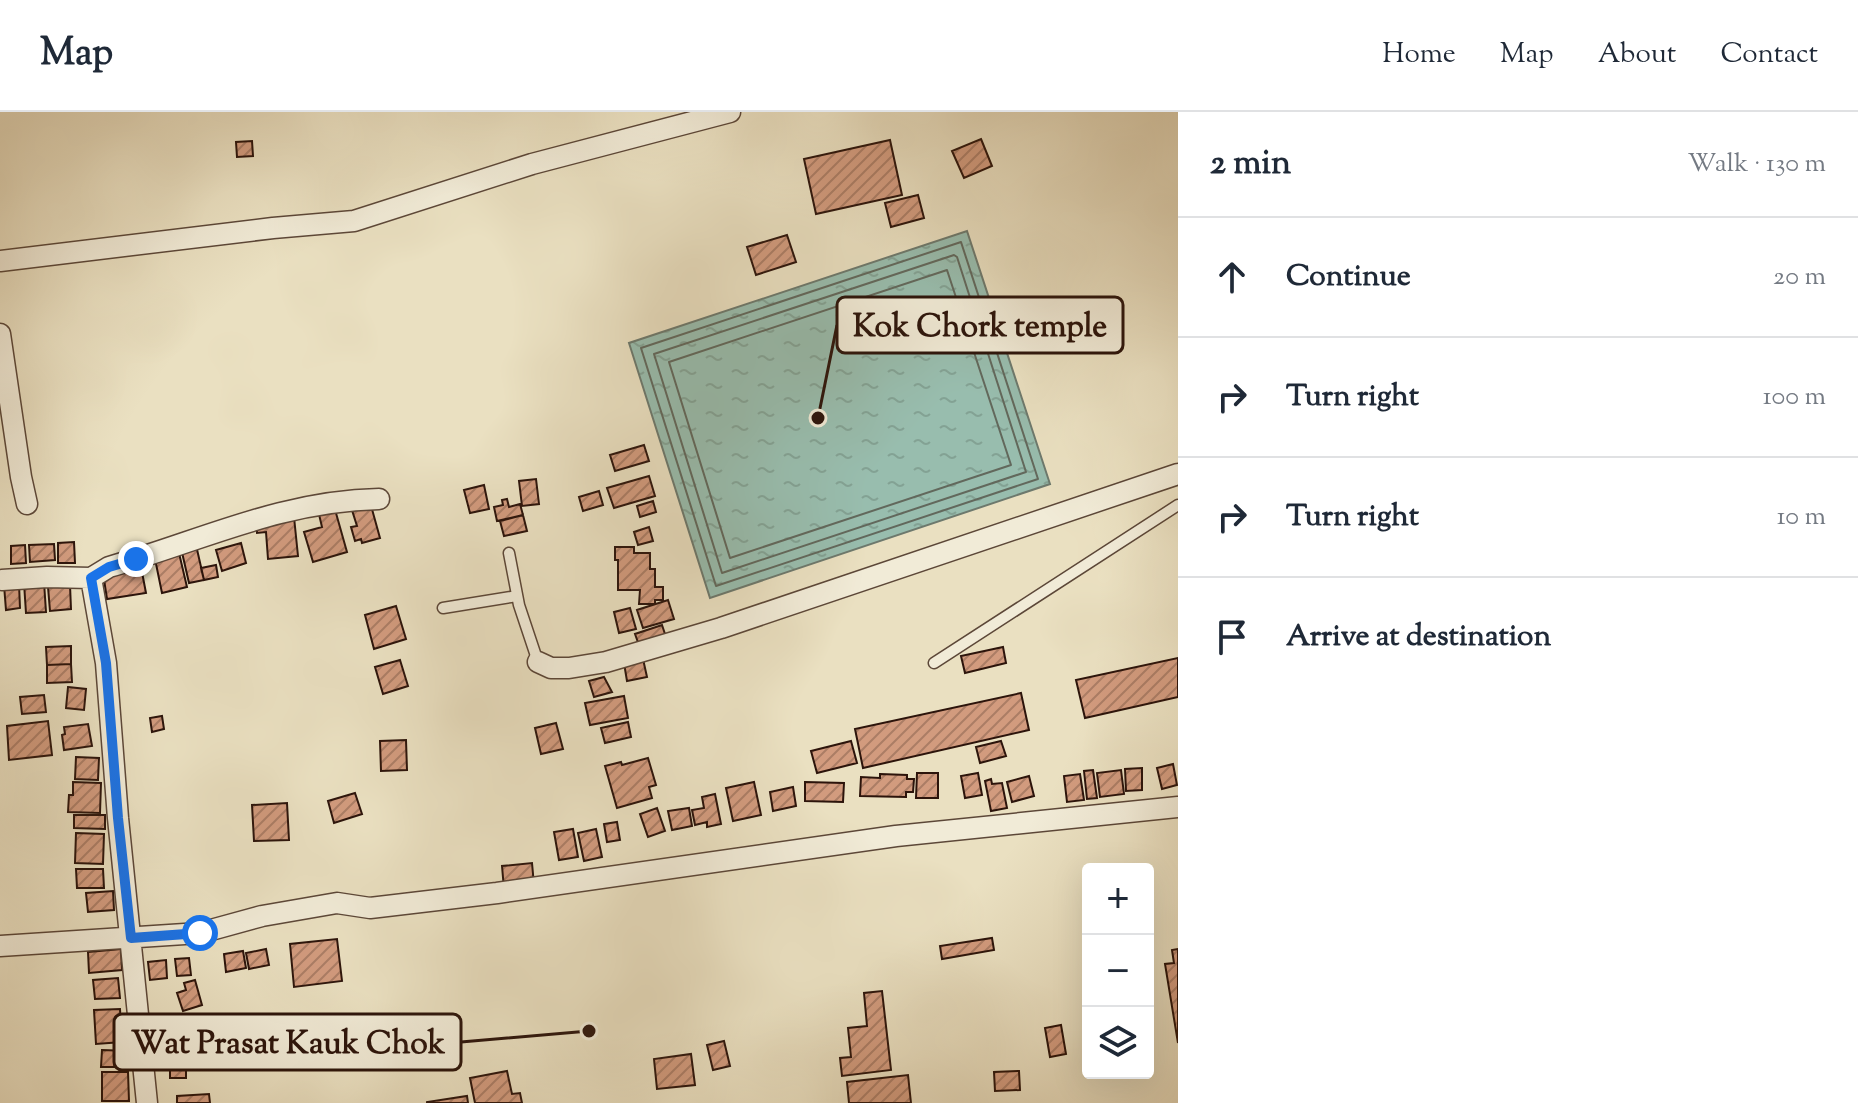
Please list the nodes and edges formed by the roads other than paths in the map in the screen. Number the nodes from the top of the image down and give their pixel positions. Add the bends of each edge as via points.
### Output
1 (730, 112) edge
2 (0, 261) edge
3 (0, 334) edge
4 (1178, 474) edge
5 (379, 499) dead end
6 (27, 504) dead end
7 (1178, 505) edge
8 (509, 553) dead end
9 (91, 578) junction
10 (2, 580) dead end
11 (517, 596) junction
12 (443, 608) dead end
13 (538, 662) joint
14 (934, 663) dead end
15 (1178, 807) edge
16 (131, 938) junction
17 (0, 946) edge
18 (147, 1103) edge

1 - 2 street via 532,164 354,221
3 - 6 street
4 - 13 street via 606,662 551,668
5 - 9 street via 271,513 109,567
7 - 14 lane
8 - 11 lane
9 - 10 street
9 - 16 street via 106,663
11 - 12 lane
11 - 13 lane
15 - 16 street via 882,838 398,905 337,903 200,933
16 - 17 street
16 - 18 street

